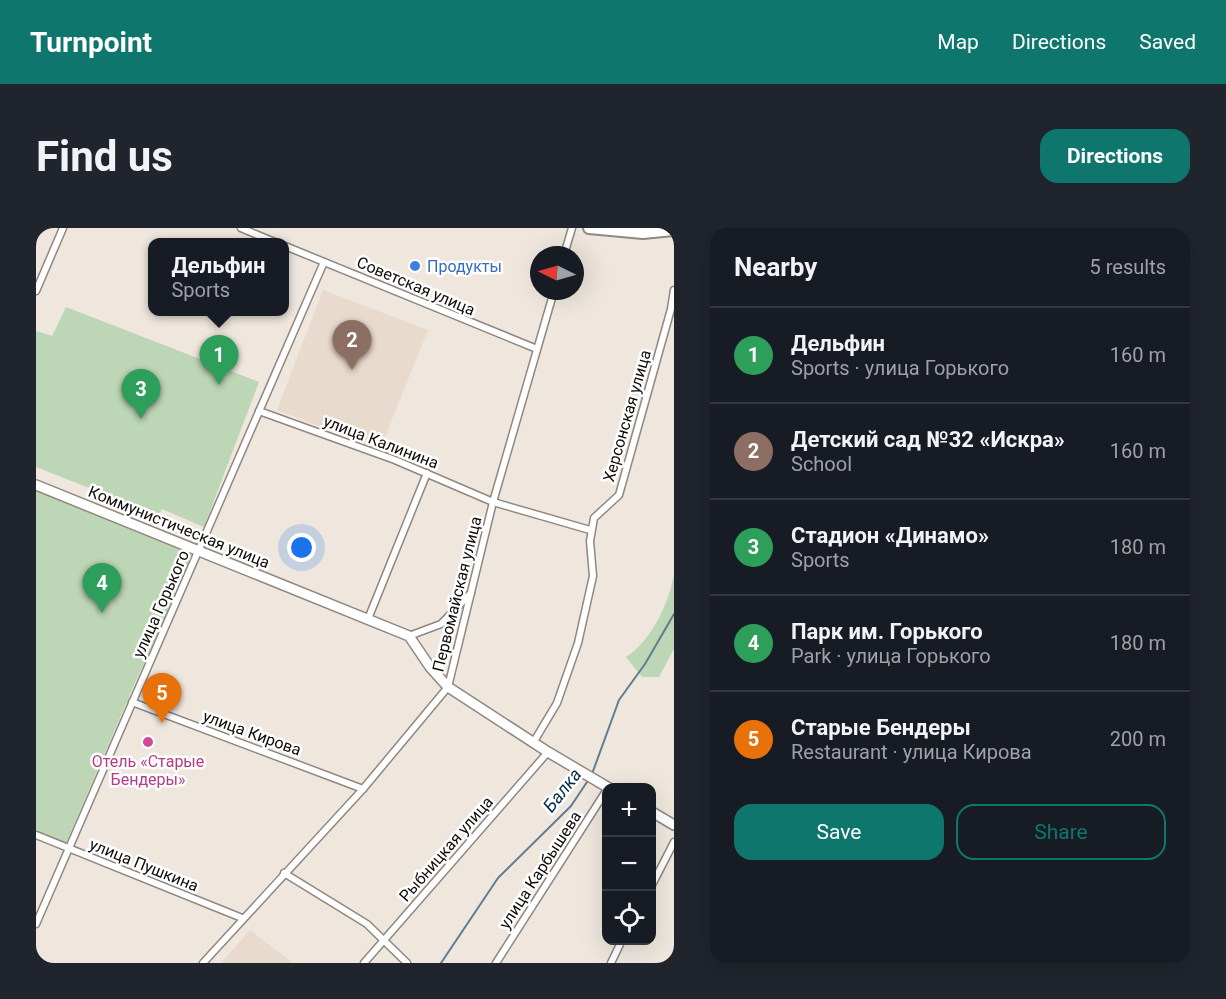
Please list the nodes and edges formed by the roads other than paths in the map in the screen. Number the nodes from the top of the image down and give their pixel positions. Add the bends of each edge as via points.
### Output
1 (63, 228) edge
2 (241, 228) edge
3 (572, 228) edge
4 (589, 228) edge
5 (674, 230) edge
6 (265, 238) edge
7 (567, 246) edge
8 (289, 248) edge
9 (324, 262) junction
10 (674, 290) edge
11 (36, 291) edge
12 (551, 300) edge
13 (537, 349) junction
14 (259, 411) junction
15 (428, 473) junction
16 (36, 485) edge
17 (493, 502) junction
18 (590, 530) junction
19 (199, 551) junction
20 (472, 593) junction
21 (368, 619) junction
22 (409, 636) junction
23 (448, 687) junction
24 (132, 702) junction
25 (533, 742) junction
26 (548, 752) junction
27 (602, 784) edge
28 (363, 789) junction
29 (602, 797) edge
30 (656, 815) edge
31 (674, 825) edge
32 (36, 836) edge
33 (674, 842) edge
34 (68, 848) junction
35 (285, 873) junction
36 (656, 876) edge
37 (243, 918) junction
38 (36, 924) edge
39 (385, 940) junction
40 (619, 945) edge
41 (202, 963) edge
42 (364, 963) edge
43 (407, 963) edge
44 (496, 963) edge
45 (610, 963) edge

1 - 11 street
2 - 6 street
3 - 7 street
4 - 5 main road via 643,233
8 - 9 street, Советская улица
9 - 13 street, Советская улица
9 - 14 street, улица Горького
10 - 18 street, Херсонская улица via 619,495 598,514
12 - 13 street, Первомайская улица
13 - 17 street, Первомайская улица
14 - 15 street, улица Калинина
14 - 19 street, улица Горького
15 - 17 street, улица Калинина
15 - 21 street
16 - 19 main road, Коммунистическая улица
17 - 18 street, улица Калинина
17 - 20 street, Первомайская улица
18 - 25 street via 593,576 578,643 557,703
19 - 21 main road, Коммунистическая улица
19 - 24 street, улица Горького
20 - 22 street via 441,624
20 - 23 street, Первомайская улица
21 - 22 main road, Коммунистическая улица
22 - 23 main road
23 - 25 main road
23 - 28 street, Первомайская улица
24 - 28 street, улица Кирова
24 - 34 street, улица Горького
25 - 26 main road
26 - 27 main road
26 - 39 street, Рыбницкая улица
28 - 35 street, Первомайская улица
29 - 44 street, улица Карбышева
30 - 31 main road
32 - 34 street, улица Пушкина
33 - 36 street
34 - 37 street, улица Пушкина
34 - 38 street, улица Горького
35 - 37 street, Первомайская улица
35 - 39 street via 367,924
37 - 41 street, Первомайская улица
39 - 42 street, Рыбницкая улица
39 - 43 street
40 - 45 street

